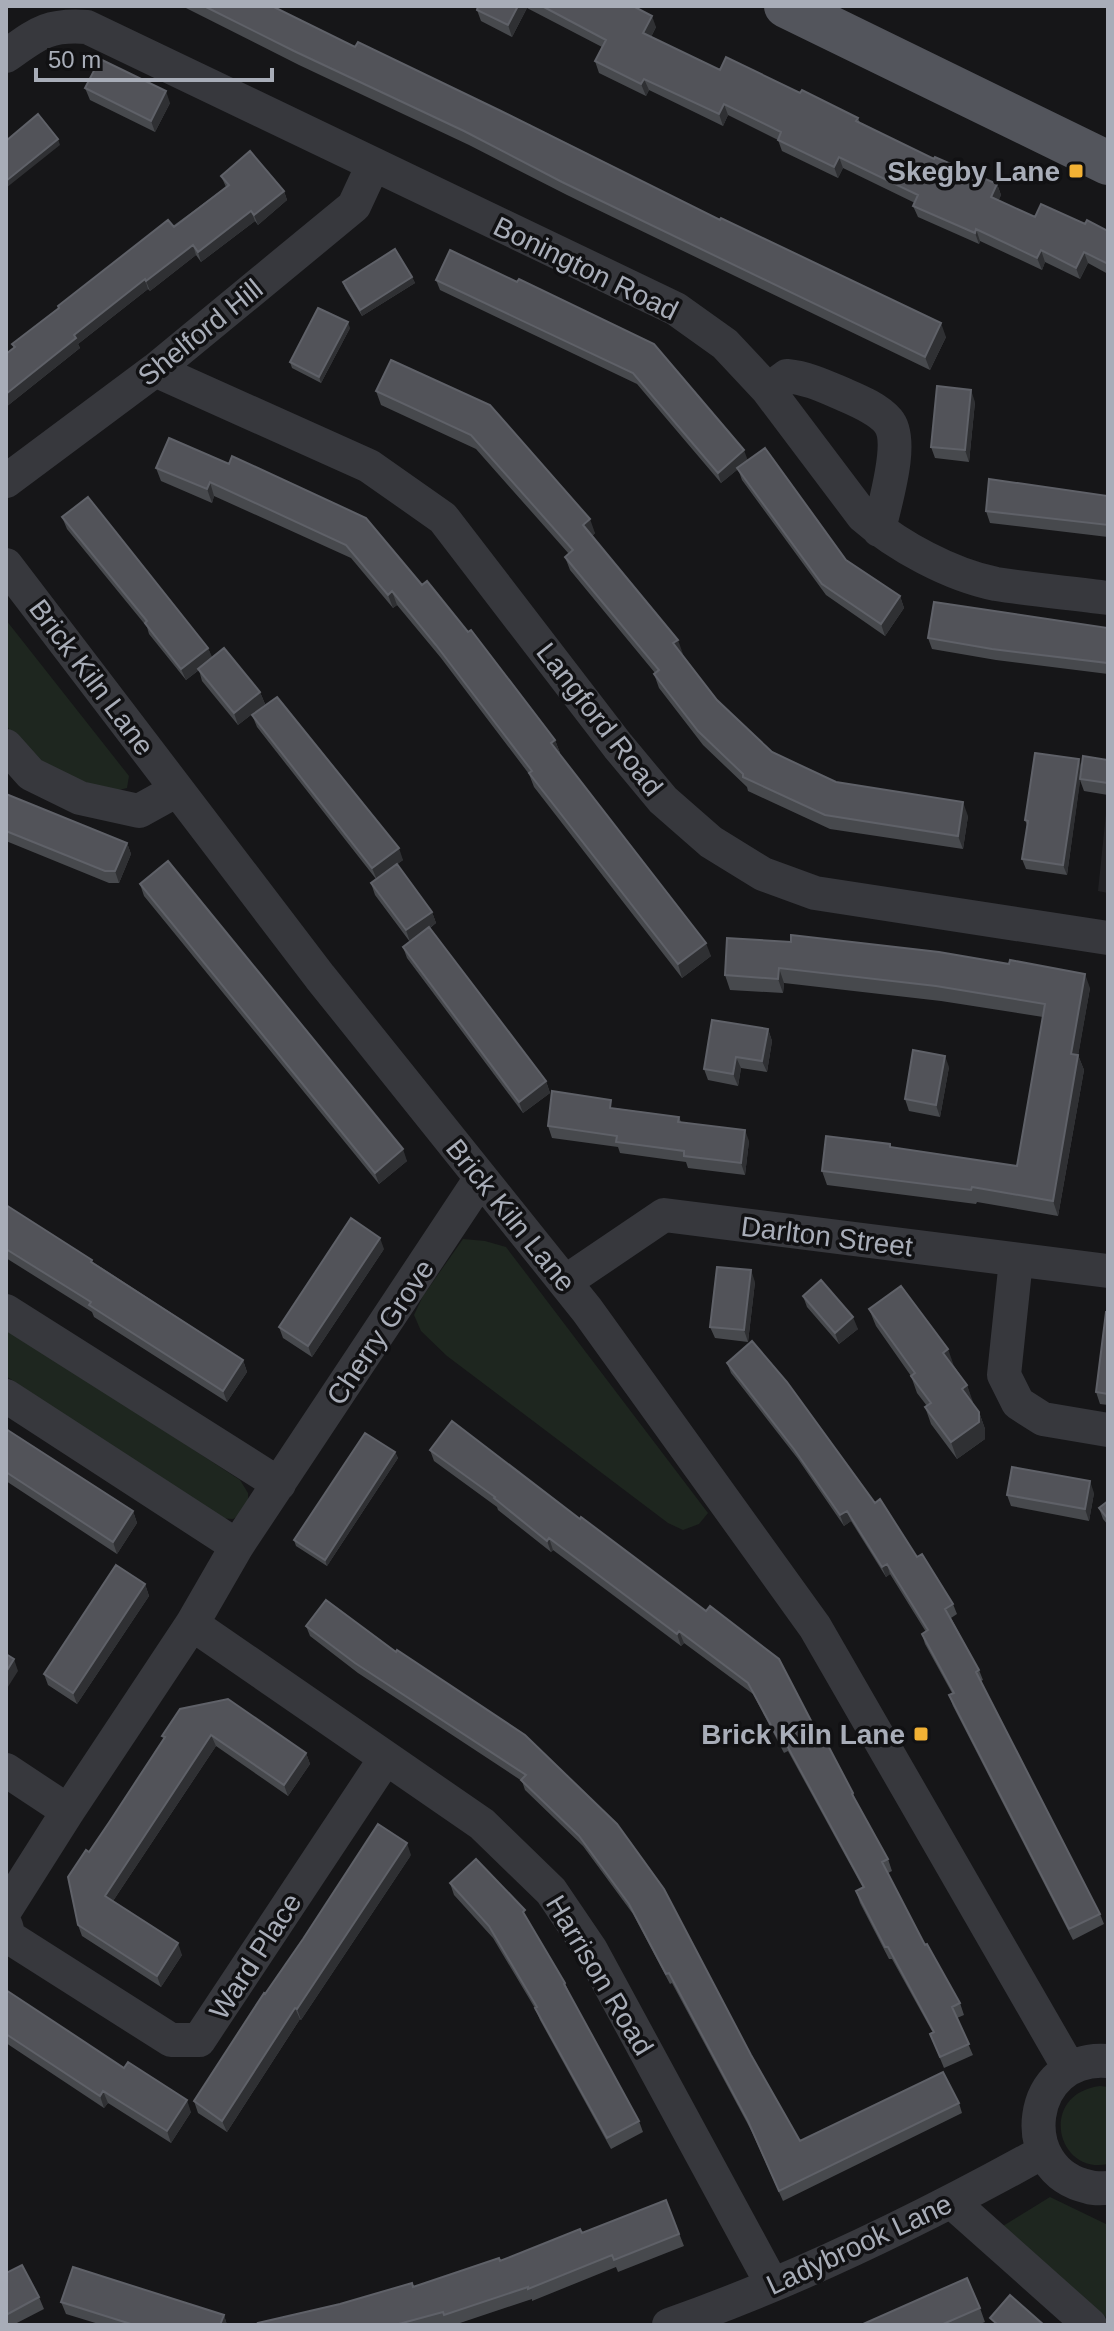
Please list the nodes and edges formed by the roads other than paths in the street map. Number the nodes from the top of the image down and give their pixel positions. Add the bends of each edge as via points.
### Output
1 (786, 6) edge
2 (6, 56) edge
3 (1108, 163) edge
4 (373, 165) junction
5 (155, 370) junction
6 (768, 390) junction
7 (6, 481) edge
8 (879, 530) junction
9 (6, 565) edge
10 (1108, 598) edge
11 (6, 746) edge
12 (177, 790) junction
13 (1108, 938) edge
14 (481, 1178) junction
15 (1016, 1260) junction
16 (1108, 1271) edge
17 (565, 1282) junction
18 (6, 1311) edge
19 (6, 1396) edge
20 (1108, 1430) edge
21 (279, 1484) junction
22 (237, 1546) junction
23 (192, 1624) junction
24 (385, 1759) junction
25 (6, 1770) edge
26 (68, 1811) junction
27 (6, 1909) edge
28 (6, 1926) edge
29 (1108, 2061) edge
30 (1069, 2068) junction
31 (1043, 2152) junction
32 (1108, 2188) edge
33 (952, 2202) junction
34 (772, 2284) junction
35 (737, 2314) edge
36 (669, 2325) edge
37 (1090, 2325) edge

1 - 3 main road
2 - 4 street, Bonington Road via 41,31 87,27
4 - 5 street, Shelford Hill via 354,206
4 - 6 street, Bonington Road via 676,309 725,344
5 - 7 street, Shelford Hill
5 - 13 street, Langford Road via 369,466 443,518 663,800 711,842 763,874 815,893
6 - 8 street, Bonington Road
6 - 8 street via 787,376 804,378 887,419 894,430 895,450
8 - 10 street, Bonington Road via 943,567 993,583
9 - 12 street, Brick Kiln Lane
11 - 12 street via 31,774 80,798 139,811
12 - 14 street, Brick Kiln Lane
14 - 17 street, Brick Kiln Lane
14 - 21 street, Cherry Grove
15 - 16 street, Darlton Street
15 - 17 street, Darlton Street via 664,1215
15 - 20 street via 1004,1375 1018,1403 1043,1419
17 - 30 street, Brick Kiln Lane via 815,1627
18 - 21 street
19 - 22 street
21 - 22 street, Cherry Grove
22 - 23 street, Cherry Grove
23 - 24 street, Harrison Road
23 - 26 street
24 - 28 street, Ward Place via 199,2040 171,2040 9,1937
24 - 34 street, Harrison Road via 482,1824 551,1891 591,1950
25 - 26 street
26 - 27 street
29 - 30 street
30 - 31 street via 1051,2083 1040,2105 1037,2128
31 - 32 street via 1071,2180
31 - 33 street, Ladybrook Lane
33 - 34 street, Ladybrook Lane
33 - 37 street
34 - 35 street, Ladybrook Lane
35 - 36 street, Ladybrook Lane

